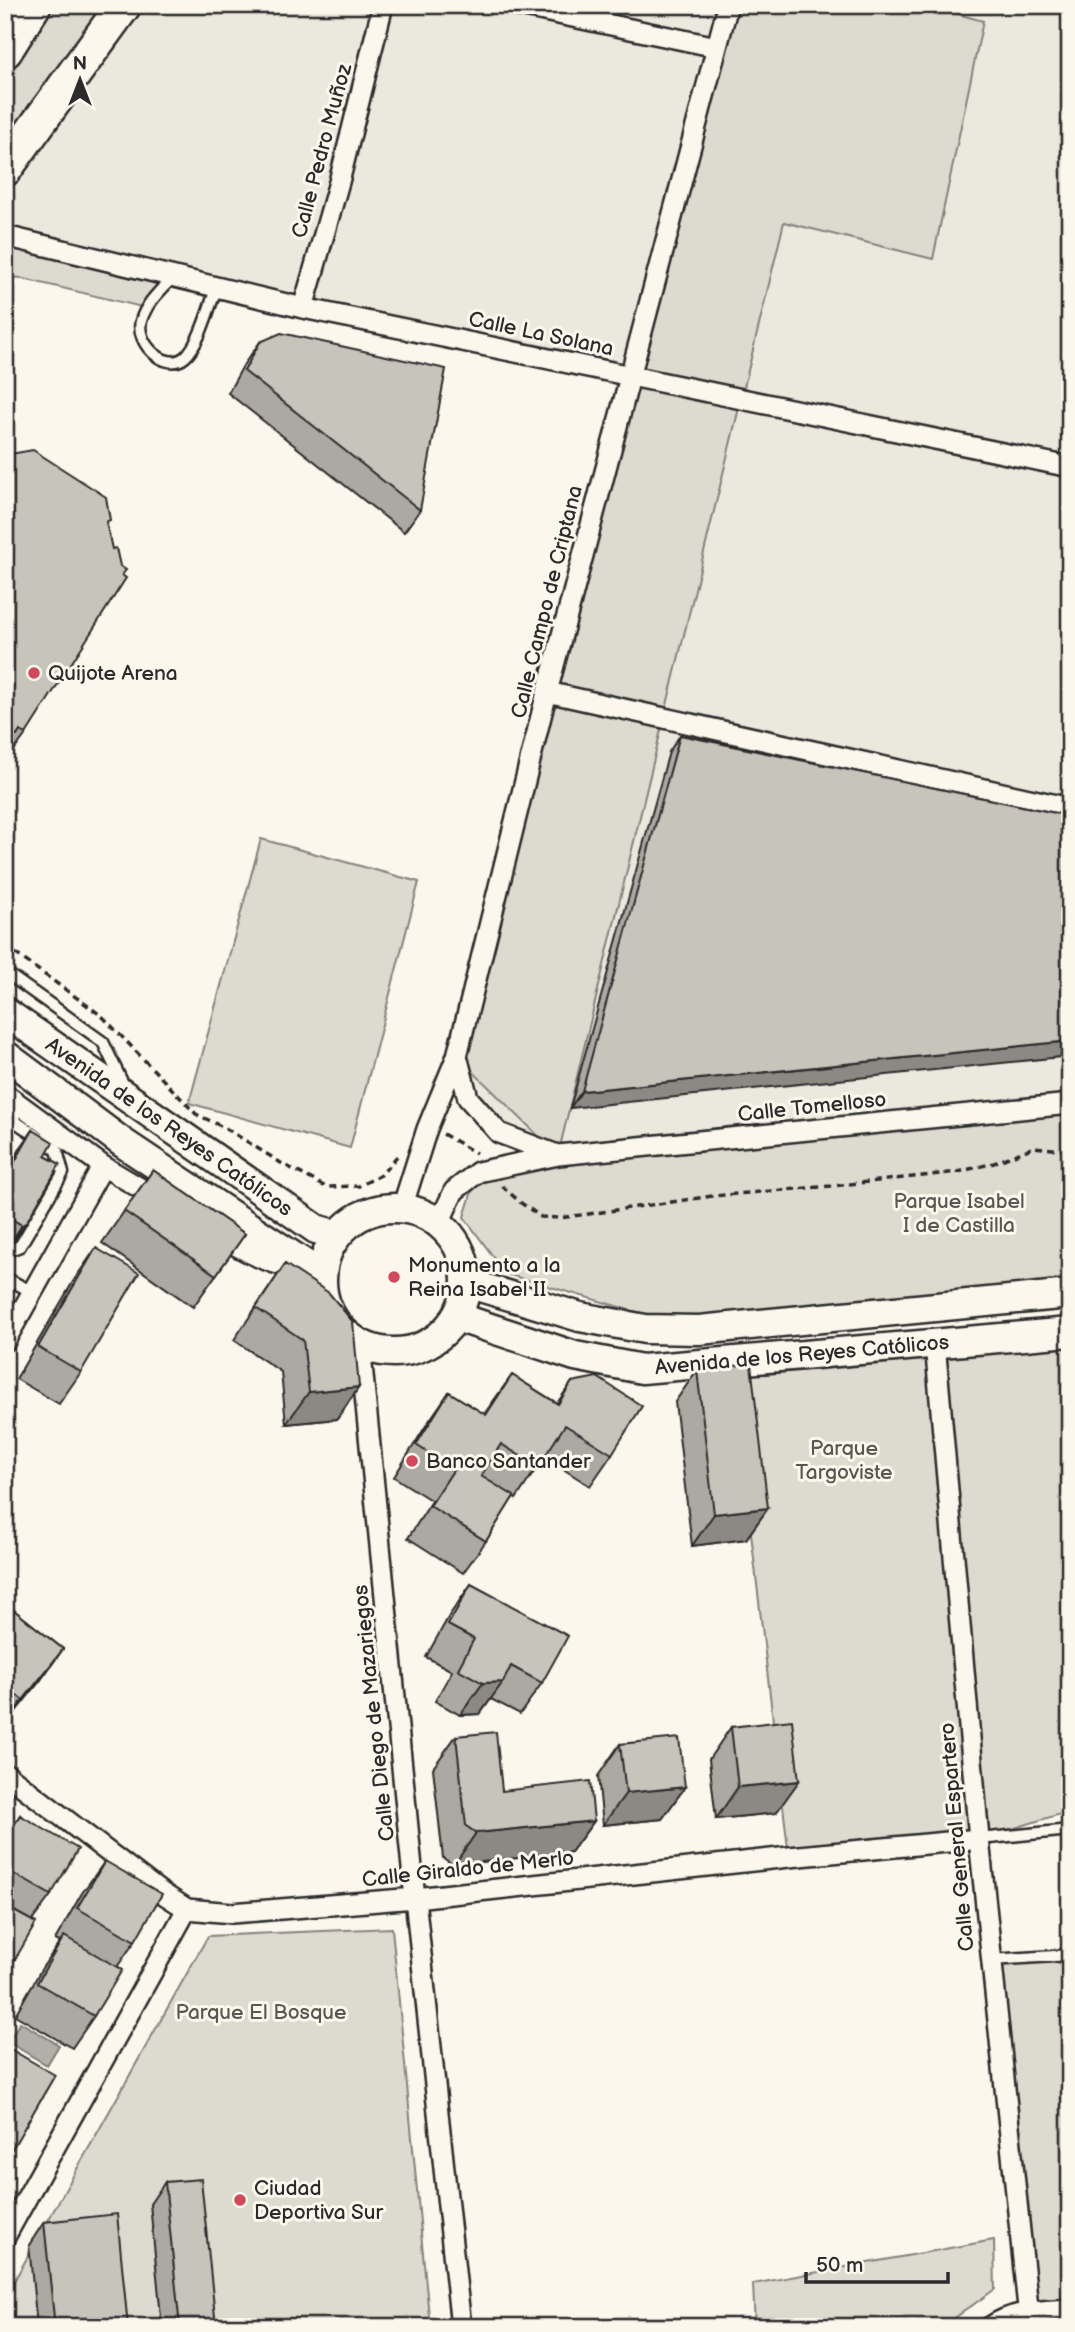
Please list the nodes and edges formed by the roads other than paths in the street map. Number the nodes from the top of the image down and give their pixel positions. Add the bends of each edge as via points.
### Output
1 (34, 5) edge
2 (124, 5) edge
3 (383, 5) edge
4 (515, 5) edge
5 (728, 5) edge
6 (717, 47) junction
7 (5, 51) edge
8 (5, 169) edge
9 (5, 236) edge
10 (173, 277) junction
11 (217, 287) junction
12 (303, 308) junction
13 (630, 376) junction
14 (1070, 467) edge
15 (547, 692) junction
16 (1070, 807) edge
17 (5, 972) edge
18 (5, 1012) edge
19 (5, 1055) edge
20 (457, 1056) junction
21 (131, 1100) junction
22 (1070, 1104) edge
23 (13, 1107) edge
24 (5, 1134) edge
25 (558, 1155) junction
26 (103, 1167) junction
27 (402, 1208) junction
28 (176, 1209) edge
29 (197, 1223) edge
30 (439, 1223) junction
31 (337, 1235) junction
32 (5, 1247) edge
33 (316, 1272) junction
34 (5, 1278) edge
35 (467, 1283) junction
36 (33, 1292) junction
37 (1070, 1294) edge
38 (457, 1317) junction
39 (1070, 1332) edge
40 (5, 1342) edge
41 (935, 1343) junction
42 (360, 1345) junction
43 (5, 1773) edge
44 (1070, 1830) edge
45 (979, 1839) junction
46 (415, 1898) junction
47 (187, 1909) junction
48 (1070, 1955) edge
49 (992, 1960) junction
50 (5, 2237) edge
51 (1070, 2309) edge
52 (1029, 2319) edge
53 (461, 2327) edge
54 (990, 2327) edge

1 - 7 highway
2 - 8 highway
3 - 12 street, Calle Pedro Muñoz
4 - 6 street
5 - 6 street, Calle Campo de Criptana
6 - 13 street, Calle Campo de Criptana
9 - 10 street, Calle La Solana
10 - 11 street, Calle La Solana
10 - 11 lane via 146,308 140,324 140,337 170,362 180,361 194,346
11 - 12 street, Calle La Solana
12 - 13 street, Calle La Solana
13 - 14 street, Calle La Solana
13 - 15 street, Calle Campo de Criptana
15 - 16 street
15 - 20 street, Calle Campo de Criptana
17 - 21 lane via 103,1042
18 - 21 main road, Avenida de los Reyes Católicos
19 - 33 main road, Avenida de los Reyes Católicos via 123,1143
20 - 25 street, Calle Tomelloso via 468,1098 499,1133
20 - 27 street, Calle Campo de Criptana
21 - 31 main road, Avenida de los Reyes Católicos via 316,1229
22 - 25 street, Calle Tomelloso
23 - 24 lane
23 - 26 street
23 - 32 lane via 57,1150 63,1173 19,1246
25 - 30 street, Calle Tomelloso via 478,1172 454,1191
26 - 28 street
26 - 36 street
27 - 30 main road
27 - 31 main road via 360,1215
29 - 33 street via 239,1249 287,1268
30 - 35 main road via 457,1243
31 - 33 main road
33 - 42 main road via 326,1307 338,1327
34 - 36 lane
35 - 37 main road, Avenida de los Reyes Católicos via 580,1317 645,1329 686,1330
35 - 38 main road
36 - 40 street
38 - 41 main road, Avenida de los Reyes Católicos via 575,1356 642,1369
38 - 42 main road via 444,1333 411,1351 393,1353
39 - 41 main road, Avenida de los Reyes Católicos
41 - 45 street, Calle General Espartero
42 - 46 street, Calle Diego de Mazariegos
43 - 47 street, Calle Giraldo de Merlo
44 - 45 lane
45 - 46 street, Calle Giraldo de Merlo
45 - 49 street, Calle General Espartero
46 - 47 street, Calle Giraldo de Merlo via 232,1913
46 - 53 street, Calle Diego de Mazariegos
47 - 50 street
48 - 49 lane
49 - 52 street, Calle General Espartero
51 - 52 street
52 - 54 street via 1001,2319

